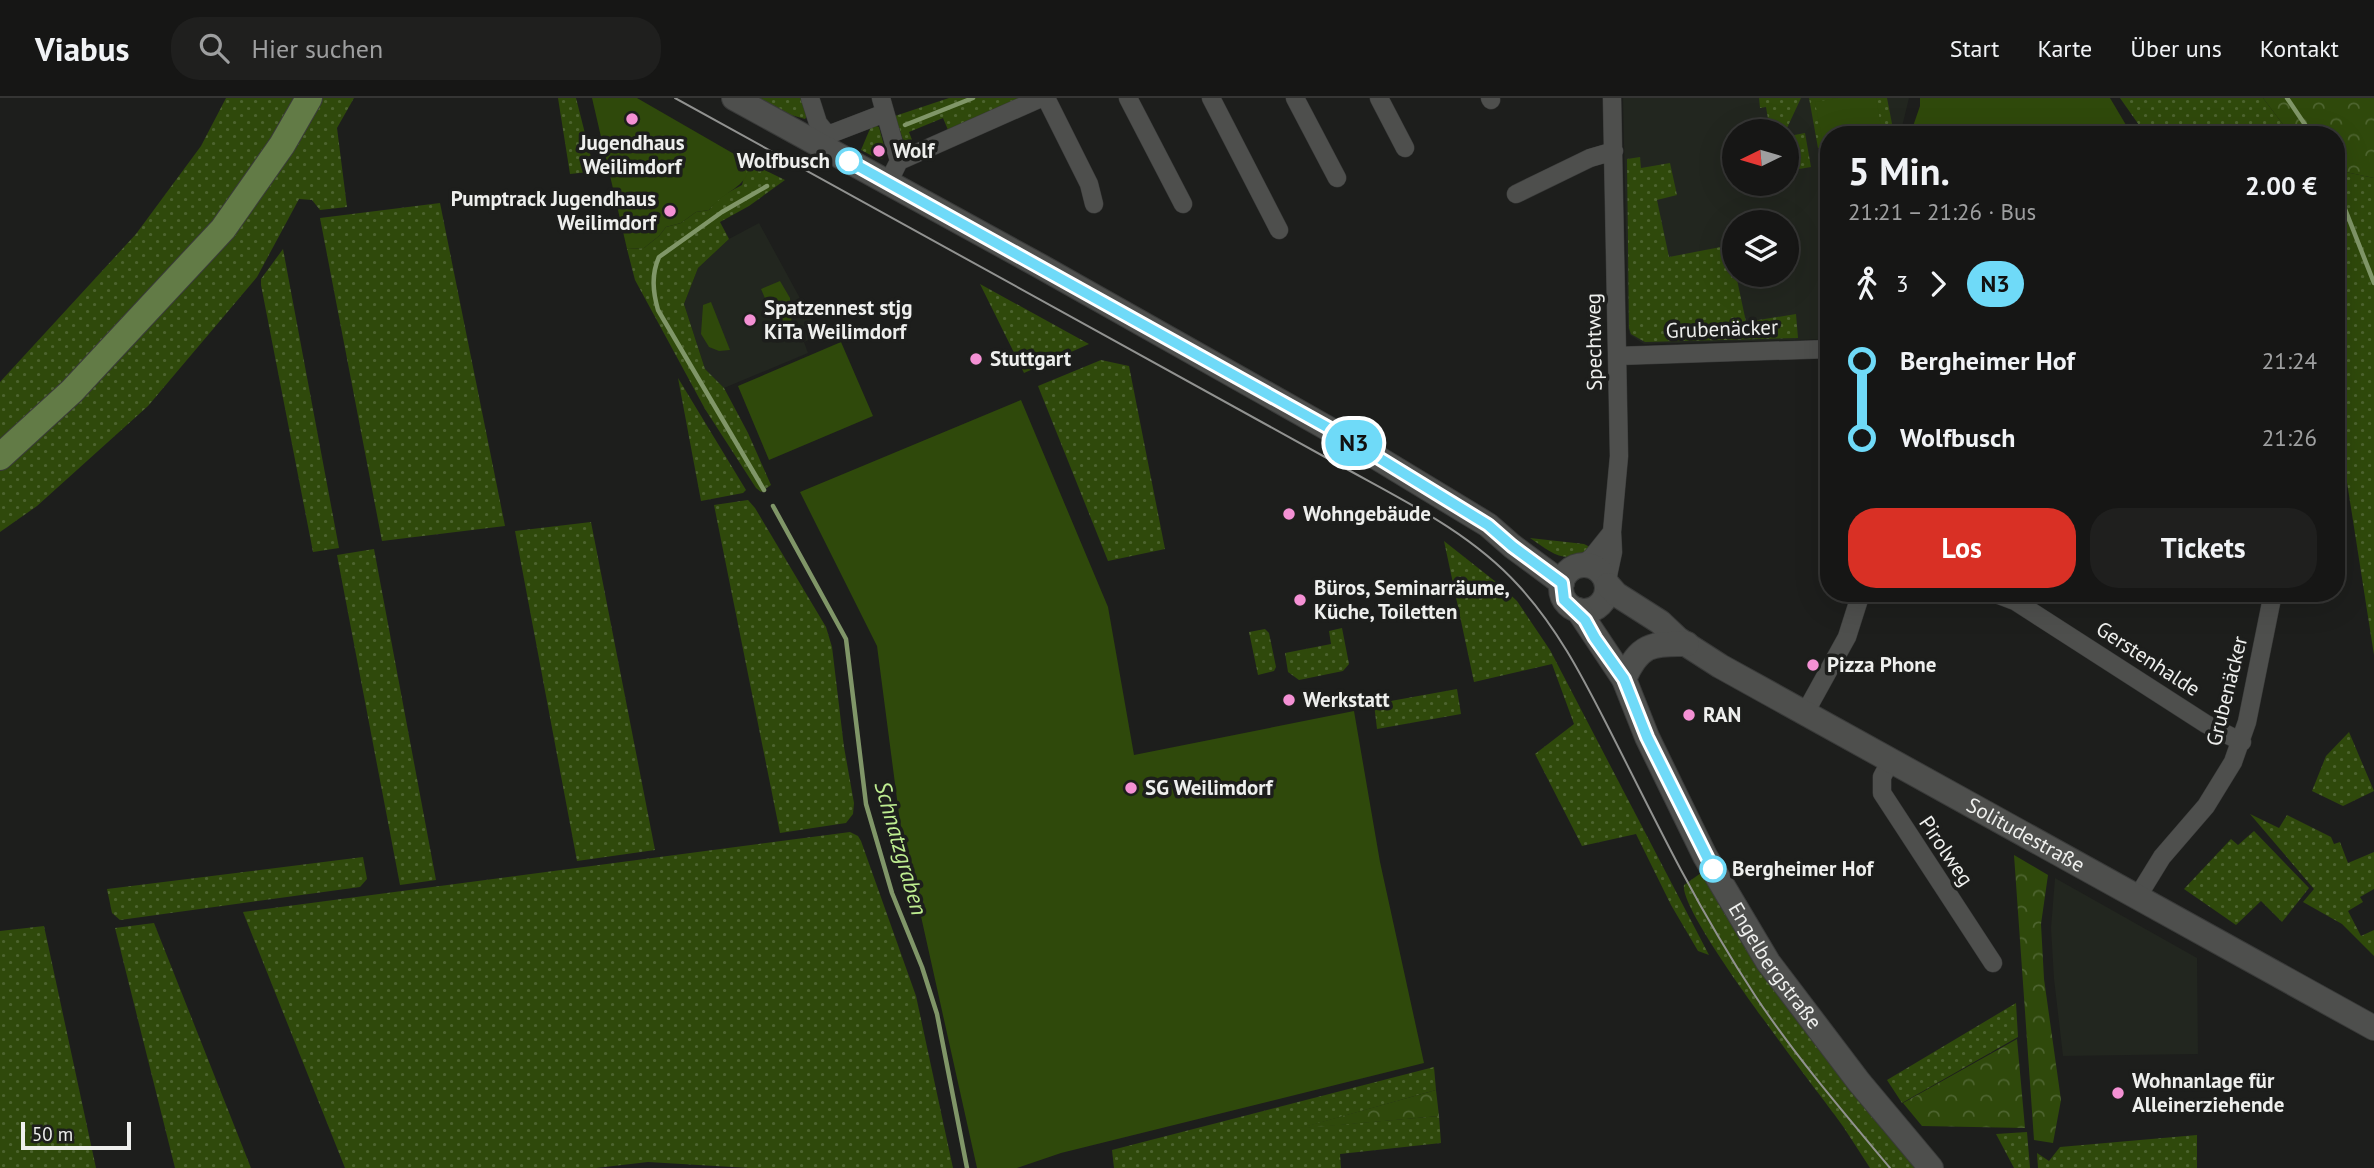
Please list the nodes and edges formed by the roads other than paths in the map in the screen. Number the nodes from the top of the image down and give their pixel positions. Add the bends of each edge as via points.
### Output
1 (289, 98) edge
2 (309, 98) edge
3 (734, 98) edge
4 (810, 98) edge
5 (1043, 98) edge
6 (1128, 98) edge
7 (1211, 98) edge
8 (1295, 98) edge
9 (1379, 98) edge
10 (1612, 98) edge
11 (883, 106) edge
12 (1405, 148) dead end
13 (1614, 151) junction
14 (899, 160) junction
15 (1336, 178) dead end
16 (888, 183) junction
17 (1516, 194) dead end
18 (1094, 204) dead end
19 (1183, 204) dead end
20 (1279, 230) dead end
21 (155, 302) junction
22 (1820, 349) edge
23 (1617, 356) junction
24 (0, 457) edge
25 (1612, 532) junction
26 (1572, 572) junction
27 (1598, 598) junction
28 (1858, 602) edge
29 (2017, 602) edge
30 (2271, 602) edge
31 (1682, 641) junction
32 (1620, 673) junction
33 (1805, 713) junction
34 (2242, 742) junction
35 (1891, 760) junction
36 (2138, 896) junction
37 (1993, 963) dead end
38 (2374, 1028) edge
39 (1931, 1168) edge

1 - 21 main road
2 - 21 main road via 223,229
3 - 16 main road
4 - 11 street via 818,123 832,134
5 - 14 street
5 - 18 street via 1089,184
6 - 19 street
7 - 20 street
8 - 15 street
9 - 12 street
10 - 13 street, Spechtweg
11 - 14 street
13 - 17 street
13 - 23 street, Spechtweg
14 - 16 street
16 - 26 main road via 1343,436 1488,525 1512,546
21 - 24 main road via 72,391
22 - 23 street, Grubenäcker
23 - 25 street, Spechtweg via 1619,456
25 - 26 street via 1592,557
25 - 27 street, Spechtweg via 1613,552
26 - 27 main road, Solitudestraße via 1597,568
26 - 27 main road, Engelbergstraße via 1564,600
27 - 31 main road, Solitudestraße via 1616,594
27 - 32 main road, Engelbergstraße
28 - 33 street via 1847,637
29 - 34 street, Gerstenhalde via 2206,724
30 - 34 street, Grubenäcker
31 - 32 main road via 1648,647
31 - 33 main road, Solitudestraße
32 - 39 main road, Engelbergstraße via 1705,856 1768,962
33 - 35 main road, Solitudestraße
34 - 36 street, Grubenäcker via 2206,806 2162,857
35 - 36 main road, Solitudestraße
35 - 37 street, Pirolweg via 1882,776 1882,793
36 - 38 main road, Solitudestraße

